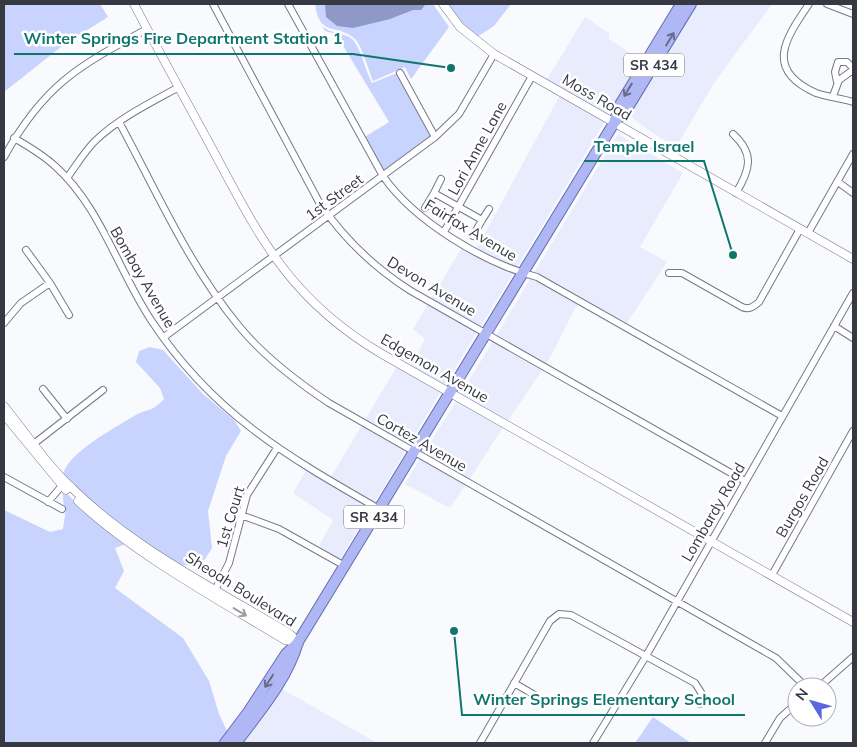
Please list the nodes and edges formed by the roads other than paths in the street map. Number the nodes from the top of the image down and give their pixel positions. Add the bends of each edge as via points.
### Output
1 (134, 4) edge
2 (213, 4) edge
3 (288, 4) edge
4 (443, 4) edge
5 (681, 4) edge
6 (691, 4) edge
7 (809, 4) edge
8 (827, 4) edge
9 (853, 14) edge
10 (147, 29) junction
11 (494, 54) junction
12 (853, 69) edge
13 (400, 73) dead end
14 (532, 76) junction
15 (838, 82) junction
16 (179, 87) junction
17 (834, 96) junction
18 (853, 102) edge
19 (119, 122) junction
20 (614, 123) junction
21 (733, 134) dead end
22 (435, 137) junction
23 (14, 138) junction
24 (853, 154) edge
25 (4, 157) edge
26 (383, 176) junction
27 (67, 178) junction
28 (441, 179) dead end
29 (838, 182) junction
30 (853, 192) edge
31 (434, 193) junction
32 (736, 193) junction
33 (458, 207) junction
34 (425, 208) dead end
35 (489, 209) dead end
36 (328, 216) junction
37 (482, 220) junction
38 (800, 229) junction
39 (444, 232) junction
40 (808, 233) junction
41 (473, 236) dead end
42 (26, 250) dead end
43 (273, 257) junction
44 (853, 259) edge
45 (522, 273) junction
46 (669, 273) dead end
47 (50, 282) junction
48 (853, 293) edge
49 (217, 298) junction
50 (69, 315) dead end
51 (4, 323) edge
52 (834, 326) junction
53 (486, 334) junction
54 (164, 337) junction
55 (853, 338) edge
56 (44, 389) dead end
57 (103, 390) dead end
58 (450, 392) junction
59 (4, 406) edge
60 (782, 416) junction
61 (5, 418) edge
62 (67, 419) junction
63 (853, 431) edge
64 (32, 445) junction
65 (277, 448) junction
66 (414, 452) junction
67 (4, 477) edge
68 (745, 481) junction
69 (63, 483) junction
70 (48, 502) junction
71 (62, 509) dead end
72 (379, 509) junction
73 (241, 515) junction
74 (712, 541) junction
75 (344, 566) junction
76 (772, 575) junction
77 (214, 592) junction
78 (677, 601) junction
79 (853, 622) edge
80 (298, 642) junction
81 (646, 656) junction
82 (853, 657) edge
83 (796, 677) edge
84 (830, 677) edge
85 (514, 683) junction
86 (538, 697) dead end
87 (700, 704) dead end
88 (787, 712) edge
89 (225, 743) edge
90 (236, 743) edge
91 (480, 743) edge
92 (593, 743) edge
93 (765, 743) edge

1 - 10 street, Edgemon Avenue
2 - 36 street, Devon Avenue
3 - 26 street, Fairfax Avenue
4 - 11 street, Moss Road via 460,27
5 -> 20 main road, SR 434 via 621,103
20 -> 6 main road, SR 434 via 628,108
7 - 17 street via 784,48 782,61 785,69 802,85 818,94
8 - 9 street
10 - 16 street, Edgemon Avenue
10 - 23 street via 90,60 56,85
11 - 14 street, Moss Road
11 - 22 street, 1st Street via 459,114
12 - 15 street
12 - 15 street via 843,61 838,62 835,72
13 - 22 street
14 - 20 street, Moss Road
14 - 33 street, Lori Anne Lane
15 - 17 street
16 - 19 street
16 - 43 street, Edgemon Avenue via 255,230
17 - 18 street
19 - 27 street via 94,143
19 - 49 street, Cortez Avenue
20 - 32 street, Moss Road
20 - 45 main road, SR 434
21 - 32 street via 742,142 749,169
22 - 26 street, 1st Street
23 - 25 street
23 - 27 street, Bombay Avenue via 44,156
24 - 29 street
26 - 36 street, 1st Street
26 - 39 street, Fairfax Avenue via 408,206
27 - 54 street, Bombay Avenue via 88,205 139,300
28 - 31 street
29 - 30 street
29 - 40 street
31 - 33 street
31 - 34 street
32 - 38 street, Moss Road
33 - 37 street
33 - 39 street, Lori Anne Lane
35 - 37 street
36 - 43 street, 1st Street
36 - 53 street, Devon Avenue via 349,242 377,268
37 - 41 street
38 - 40 street, Moss Road
38 - 46 street via 754,307 742,307 682,273
39 - 45 street, Fairfax Avenue via 510,270
40 - 44 street, Moss Road
42 - 47 street
43 - 49 street, 1st Street
43 - 58 street, Edgemon Avenue via 300,291 333,322
45 - 53 main road, SR 434
45 - 60 street, Fairfax Avenue via 537,277
47 - 50 street
47 - 51 street via 21,303
48 - 52 street, Lombardy Road
49 - 54 street, 1st Street
49 - 66 street, Cortez Avenue via 254,342 294,378 329,403
52 - 55 street
52 - 60 street, Lombardy Road
53 - 58 main road, SR 434
53 - 68 street, Devon Avenue
54 - 65 street, Bombay Avenue via 208,392
56 - 62 street
57 - 62 street
58 - 66 main road, SR 434
58 - 74 street, Edgemon Avenue
59 - 64 street, Sheoah Boulevard
60 - 68 street, Lombardy Road
61 - 64 street, Sheoah Boulevard
62 - 64 street
63 - 76 street, Burgos Road
64 - 69 street, Sheoah Boulevard
65 - 72 street, Bombay Avenue
65 - 73 street, 1st Court via 253,482
66 - 72 main road, SR 434
66 - 78 street, Cortez Avenue
67 - 70 street
68 - 74 street, Lombardy Road
69 - 70 street
69 - 77 street, Sheoah Boulevard via 145,546
70 - 71 street
72 - 75 main road, SR 434
73 - 75 street via 280,529
73 - 77 street, 1st Court via 229,563
74 - 76 street, Edgemon Avenue
74 - 78 street, Lombardy Road
75 - 80 main road, SR 434
76 - 79 street, Edgemon Avenue
77 - 80 street, Sheoah Boulevard via 290,634
78 - 81 street, Lombardy Road
78 - 83 street, Cortez Avenue via 776,658
80 -> 89 main road, SR 434 via 286,654
80 - 90 main road, SR 434 via 284,675
81 - 85 street via 571,615 559,614 550,620
81 - 87 street via 695,683 702,694
81 - 92 street, Lombardy Road
82 - 84 street
85 - 86 street
85 - 91 street
88 - 93 street

